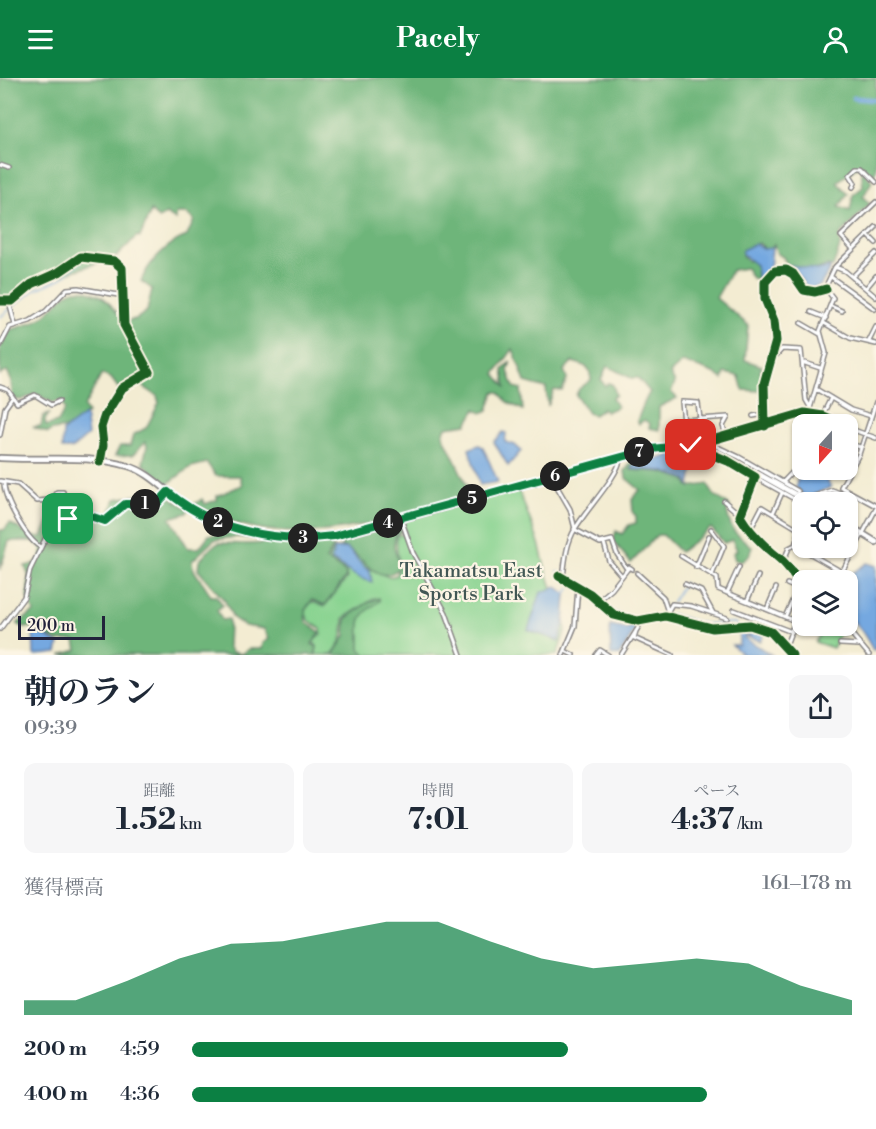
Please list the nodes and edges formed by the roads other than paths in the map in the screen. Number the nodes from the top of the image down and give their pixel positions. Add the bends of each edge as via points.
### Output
1 (0, 165) edge
2 (9, 168) dead end
3 (876, 182) edge
4 (853, 187) dead end
5 (876, 202) edge
6 (876, 227) edge
7 (868, 235) junction
8 (876, 243) edge
9 (853, 249) junction
10 (876, 253) edge
11 (835, 267) junction
12 (876, 276) edge
13 (831, 277) junction
14 (852, 277) junction
15 (866, 288) junction
16 (826, 289) junction
17 (124, 296) junction
18 (876, 297) edge
19 (0, 301) edge
20 (9, 302) junction
21 (831, 306) junction
22 (876, 309) edge
23 (842, 311) dead end
24 (811, 312) dead end
25 (826, 318) junction
26 (801, 323) dead end
27 (824, 323) junction
28 (15, 325) junction
29 (876, 327) edge
30 (820, 334) junction
31 (869, 341) junction
32 (876, 344) edge
33 (0, 346) edge
34 (771, 361) junction
35 (803, 362) junction
36 (820, 368) junction
37 (0, 387) edge
38 (816, 389) junction
39 (12, 398) junction
40 (831, 398) junction
41 (59, 401) dead end
42 (876, 402) edge
43 (810, 410) junction
44 (764, 414) junction
45 (819, 414) edge
46 (825, 414) edge
47 (2, 416) edge
48 (753, 416) dead end
49 (870, 416) junction
50 (700, 419) junction
51 (684, 420) junction
52 (765, 426) junction
53 (858, 432) edge
54 (0, 435) edge
55 (726, 435) junction
56 (864, 435) junction
57 (876, 438) edge
58 (705, 441) junction
59 (686, 445) junction
60 (858, 446) edge
61 (861, 447) junction
62 (701, 449) junction
63 (858, 454) edge
64 (0, 458) edge
65 (620, 458) junction
66 (100, 462) junction
67 (702, 462) dead end
68 (792, 473) edge
69 (550, 477) junction
70 (755, 477) junction
71 (845, 480) edge
72 (2, 482) edge
73 (783, 482) junction
74 (847, 491) joint
75 (168, 492) junction
76 (782, 492) junction
77 (798, 492) edge
78 (792, 493) edge
79 (792, 498) edge
80 (724, 501) dead end
81 (876, 507) edge
82 (773, 513) junction
83 (740, 514) junction
84 (401, 519) junction
85 (792, 525) edge
86 (50, 529) junction
87 (575, 529) junction
88 (711, 529) dead end
89 (750, 530) junction
90 (858, 531) edge
91 (863, 534) junction
92 (710, 536) dead end
93 (876, 542) edge
94 (604, 543) junction
95 (858, 543) edge
96 (792, 546) edge
97 (40, 548) junction
98 (681, 556) dead end
99 (818, 558) edge
100 (850, 558) edge
101 (783, 562) junction
102 (696, 567) junction
103 (740, 567) dead end
104 (627, 569) junction
105 (632, 569) dead end
106 (638, 573) dead end
107 (621, 574) junction
108 (792, 574) edge
109 (712, 576) junction
110 (758, 576) dead end
111 (685, 584) dead end
112 (787, 584) dead end
113 (792, 586) edge
114 (578, 587) junction
115 (776, 588) dead end
116 (728, 593) junction
117 (598, 601) junction
118 (747, 601) junction
119 (792, 601) edge
120 (767, 609) junction
121 (734, 610) dead end
122 (668, 612) junction
123 (713, 613) junction
124 (665, 616) junction
125 (785, 617) junction
126 (727, 618) dead end
127 (643, 620) junction
128 (792, 620) edge
129 (0, 629) edge
130 (636, 631) junction
131 (792, 632) joint
132 (852, 636) edge
133 (840, 644) dead end
134 (859, 645) junction
135 (784, 648) junction
136 (564, 653) edge
137 (461, 655) edge
138 (573, 655) edge
139 (596, 655) edge
140 (608, 655) edge
141 (621, 655) edge
142 (672, 655) edge
143 (792, 655) edge
144 (869, 655) edge

1 - 2 street
3 - 4 street via 857,168 850,175
5 - 9 street via 841,236
6 - 7 street
7 - 8 street
7 - 9 street
9 - 11 street
10 - 14 street
11 - 13 street
11 - 14 street
12 - 15 street
13 - 16 street
13 - 22 street
14 - 15 street
15 - 18 street
16 - 21 street via 832,295
16 - 34 street via 804,290 786,270 775,271 765,282 765,299 774,321 776,341
17 - 20 street via 124,273 119,264 81,257 60,272 32,284
17 - 28 street via 67,289 46,310
17 - 66 street via 125,327 150,372 122,388 102,419
19 - 20 street
20 - 28 street
21 - 23 street
21 - 25 street
24 - 25 street
25 - 27 street
26 - 30 street
27 - 30 street
27 - 31 street via 850,338
28 - 33 street
29 - 31 street
30 - 36 street via 826,350
31 - 32 street
34 - 35 street via 782,350 799,350
34 - 44 street via 764,384
35 - 36 street
35 - 43 street
36 - 38 street
37 - 39 street via 8,390
38 - 40 street
38 - 43 street
39 - 41 street via 17,403 35,395 51,405
39 - 47 street
40 - 46 street
40 - 49 street
42 - 49 street
43 - 45 street
43 - 52 street
44 - 48 street
44 - 52 street
47 - 54 street
49 - 56 street
50 - 51 street
50 - 51 street via 698,403 694,401 682,402
50 - 55 street via 728,417 723,426
51 - 59 street
52 - 55 street
53 - 56 street
55 - 58 street
56 - 57 street
56 - 61 street
58 - 62 street
58 - 73 street
59 - 62 main road
59 - 65 main road via 663,446
60 - 61 street
61 - 63 street
62 - 67 street
62 - 70 street
62 - 78 main road via 728,456
64 - 66 main road
65 - 69 main road
65 - 87 street via 620,464
66 - 75 main road via 137,469
68 - 73 street
69 - 84 main road
69 - 87 street via 570,509
70 - 76 street
70 - 83 street
71 - 74 street via 842,489
72 - 86 street via 25,488 37,501 50,500 57,492 63,492 63,507
72 - 97 street via 8,503
73 - 77 street
74 - 81 street
75 - 84 main road via 220,523 281,537 334,536
75 - 86 street via 157,504 120,506 105,521 82,514
76 - 79 street
76 - 82 street
80 - 83 street
81 - 91 street
82 - 85 street
82 - 89 street via 761,507
83 - 89 street
84 - 137 street via 413,553 446,613
86 - 97 street
87 - 94 street
87 - 114 street via 561,577
88 - 109 street via 724,546
89 - 101 street
90 - 91 main road
91 - 93 main road
91 - 95 street
92 - 102 street
94 - 104 street via 612,540
94 - 107 street via 609,561
96 - 101 street
97 - 129 street via 24,597
98 - 102 street
99 - 100 street via 842,572
101 - 108 street
102 - 109 street
103 - 116 street
104 - 105 street
104 - 107 street
106 - 122 street via 663,597
107 - 117 street
109 - 116 street via 718,580 718,589
110 - 118 street
111 - 123 street via 701,591
112 - 113 street
114 - 117 street
114 - 136 street via 575,626
115 - 120 street
116 - 118 street
117 - 127 street via 614,615
118 - 120 street
119 - 125 street
120 - 125 street
121 - 131 street
122 - 123 street via 672,604
122 - 124 street
123 - 126 street
124 - 127 street
124 - 135 street via 705,627 765,629
125 - 128 street
127 - 130 street
130 - 141 street
130 - 142 street via 634,638
131 - 135 street
132 - 134 street
133 - 134 street
134 - 144 street
135 - 143 street
136 - 138 street
139 - 140 street via 600,650

